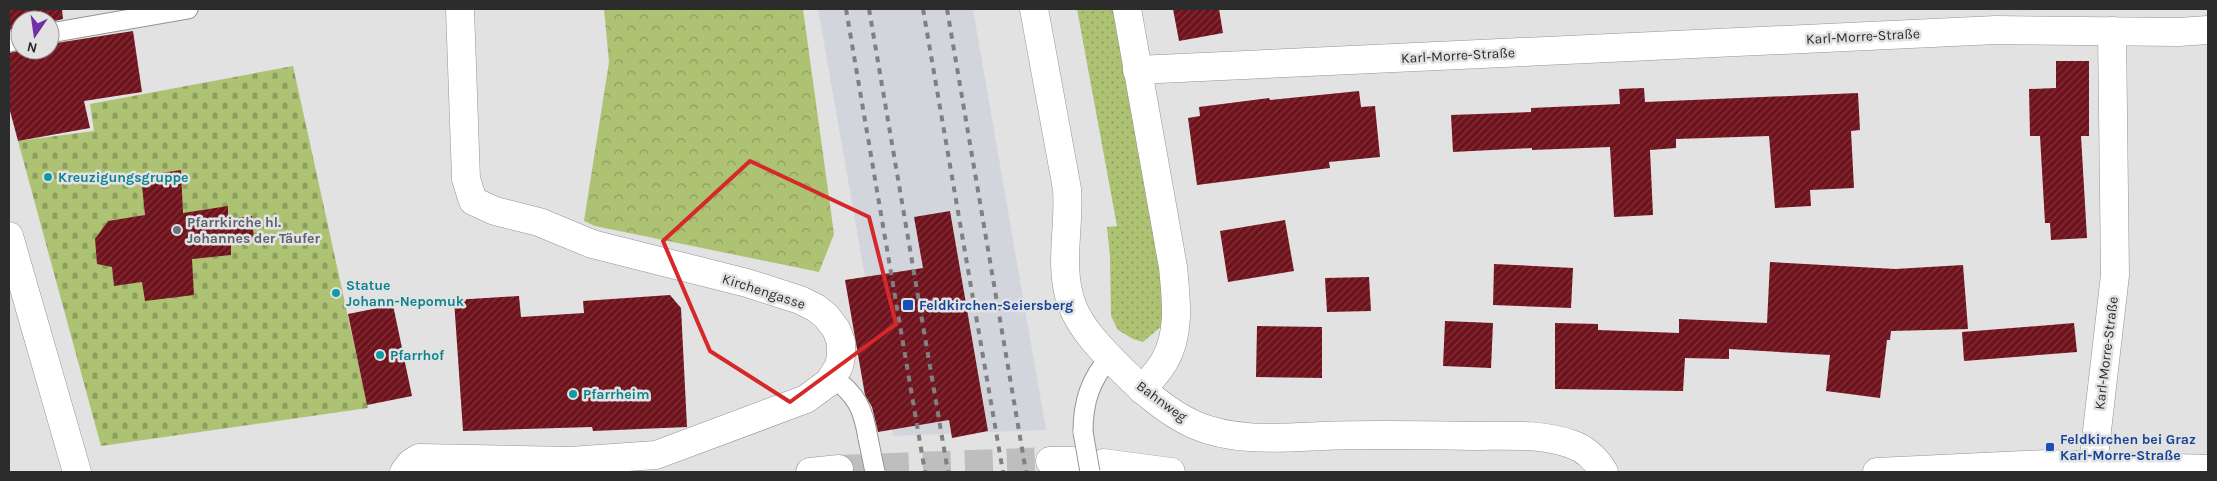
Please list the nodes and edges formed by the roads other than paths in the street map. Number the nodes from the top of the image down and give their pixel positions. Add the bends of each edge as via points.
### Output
1 (188, 9) edge
2 (460, 9) edge
3 (1034, 9) edge
4 (1127, 9) edge
5 (2208, 30) edge
6 (60, 31) edge
7 (2112, 31) junction
8 (1137, 70) junction
9 (9, 236) edge
10 (1110, 358) junction
11 (833, 377) junction
12 (1142, 390) junction
13 (1079, 464) edge
14 (2093, 465) junction
15 (839, 469) dead end
16 (2208, 469) edge
17 (77, 472) edge
18 (404, 472) edge
19 (810, 472) edge
20 (875, 472) edge
21 (1172, 472) edge
22 (1604, 472) edge
23 (1878, 472) edge

1 - 6 lane
2 - 11 street, Kirchengasse via 466,179 473,201 495,211 539,222 592,244 747,283 800,300 826,316 836,329 841,342 841,356
3 - 10 street, Bahnweg via 1067,189 1066,287 1082,324
4 - 8 street
5 - 7 street, Karl-Morre-Straße
7 - 8 street, Karl-Morre-Straße via 1996,30
7 - 14 street, Karl-Morre-Straße via 2116,275
8 - 12 street via 1173,267 1176,304 1172,343 1164,362
9 - 17 street
10 - 12 street, Bahnweg
10 - 13 lane, bridge via 1098,371 1087,394
11 - 18 street, Kirchengasse via 820,391 806,399 656,455 570,461 419,458
11 - 20 lane, bridge via 855,396 861,406
12 - 22 street, Bahnweg via 1196,425 1227,434 1262,438 1362,434 1524,436 1571,444 1597,460
13 - 21 street
14 - 16 street
14 - 23 street
15 - 19 street

